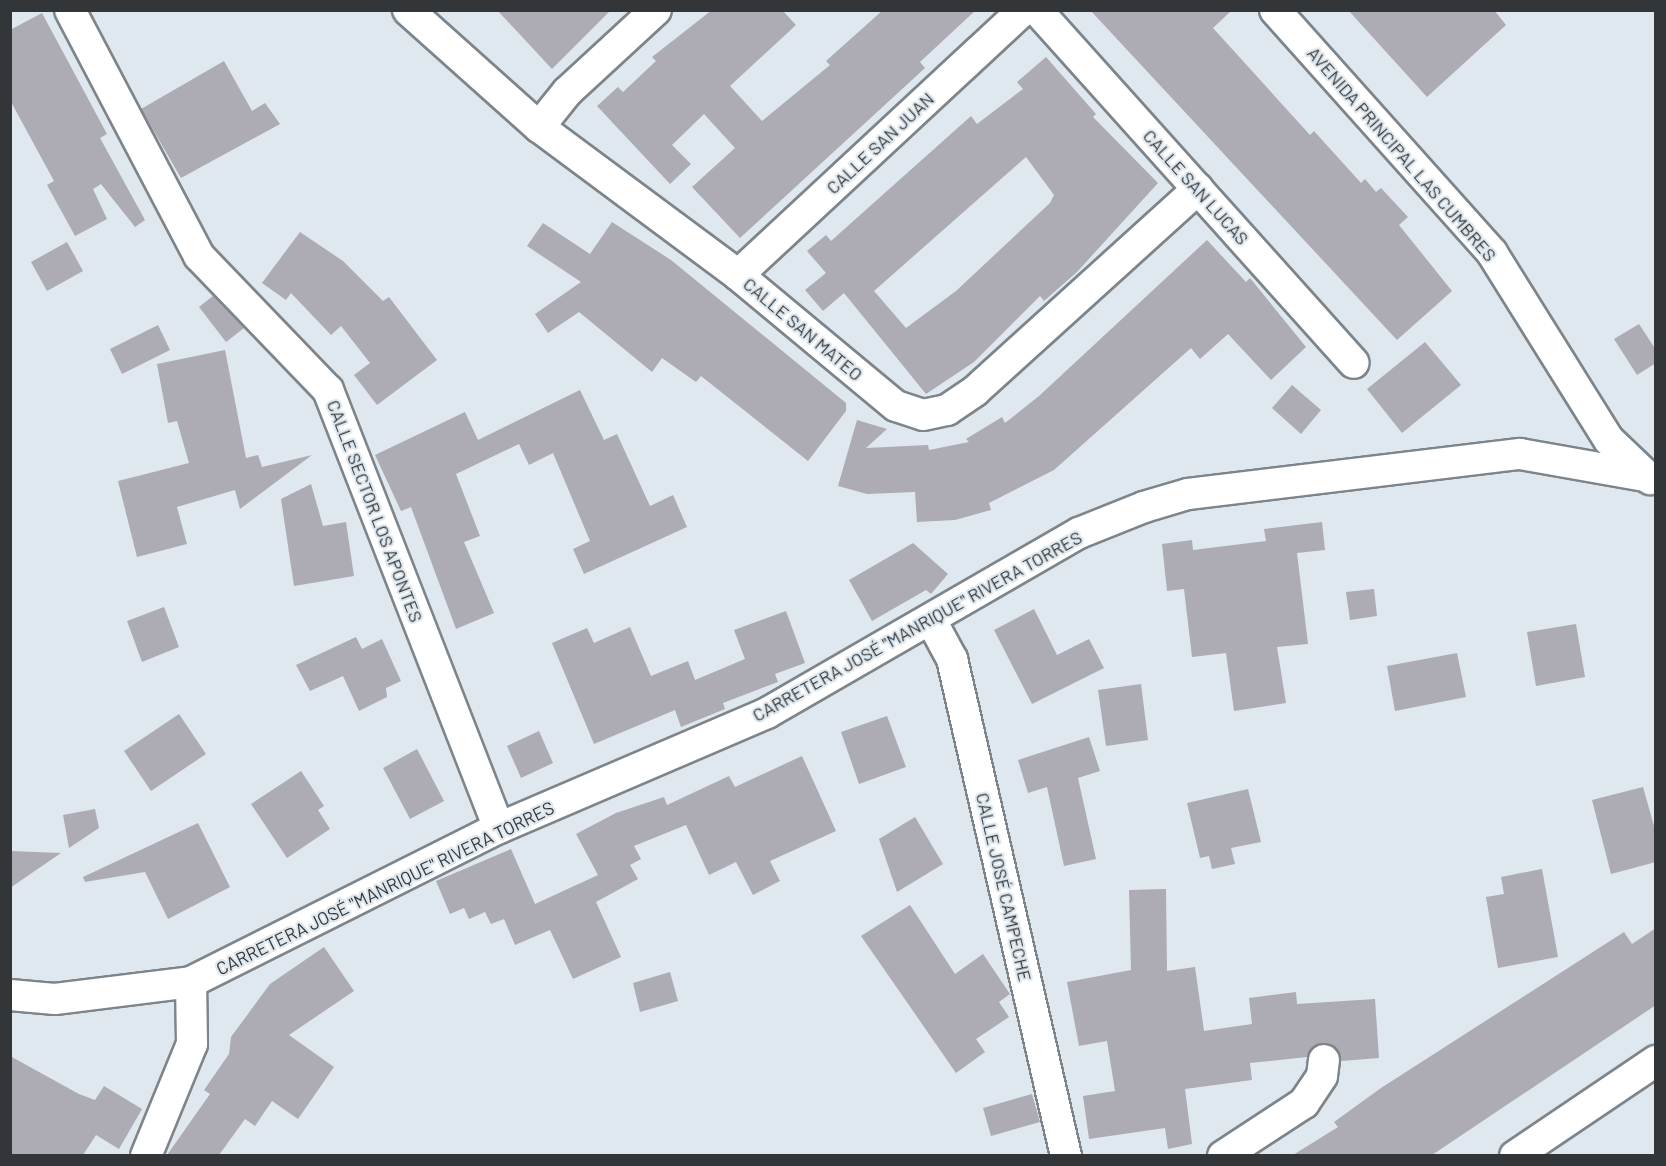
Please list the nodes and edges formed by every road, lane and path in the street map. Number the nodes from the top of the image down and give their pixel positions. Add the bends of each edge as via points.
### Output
1 (70, 10) edge
2 (408, 10) edge
3 (656, 10) edge
4 (1023, 10) edge
5 (1037, 10) edge
6 (1275, 10) edge
7 (539, 127) junction
8 (1198, 189) junction
9 (738, 275) junction
10 (1354, 363) dead end
11 (1653, 480) edge
12 (932, 622) junction
13 (499, 828) junction
14 (191, 982) junction
15 (10, 995) edge
16 (1324, 1060) dead end
17 (1656, 1061) edge
18 (147, 1155) edge
19 (1066, 1155) edge
20 (1223, 1155) edge
21 (1515, 1155) edge

1 - 13 street, CALLE SECTOR LOS APONTES via 199,256 328,390
2 - 7 street, CALLE SAN MATEO
3 - 7 street via 567,92
4 - 9 street, CALLE SAN JUAN
5 - 8 street, CALLE SAN LUCAS
6 - 11 street, AVENIDA PRINCIPAL LAS CUMBRES via 1492,253 1609,440
7 - 9 street, CALLE SAN MATEO
8 - 9 street, CALLE SAN MATEO via 975,391 937,413 896,406
8 - 10 street, CALLE SAN LUCAS
11 - 12 street, CARRETERA JOSÉ "MANRIQUE" RIVERA TORRES via 1520,454 1188,494 1079,533
12 - 13 street, CARRETERA JOSÉ "MANRIQUE" RIVERA TORRES via 709,740
12 - 19 street, CALLE JOSÉ CAMPECHE via 952,659
13 - 14 street, CARRETERA JOSÉ "MANRIQUE" RIVERA TORRES
14 - 15 street, CARRETERA JOSÉ "MANRIQUE" RIVERA TORRES via 55,999
14 - 18 street via 192,1044
16 - 20 street via 1322,1076 1304,1103
17 - 21 street

